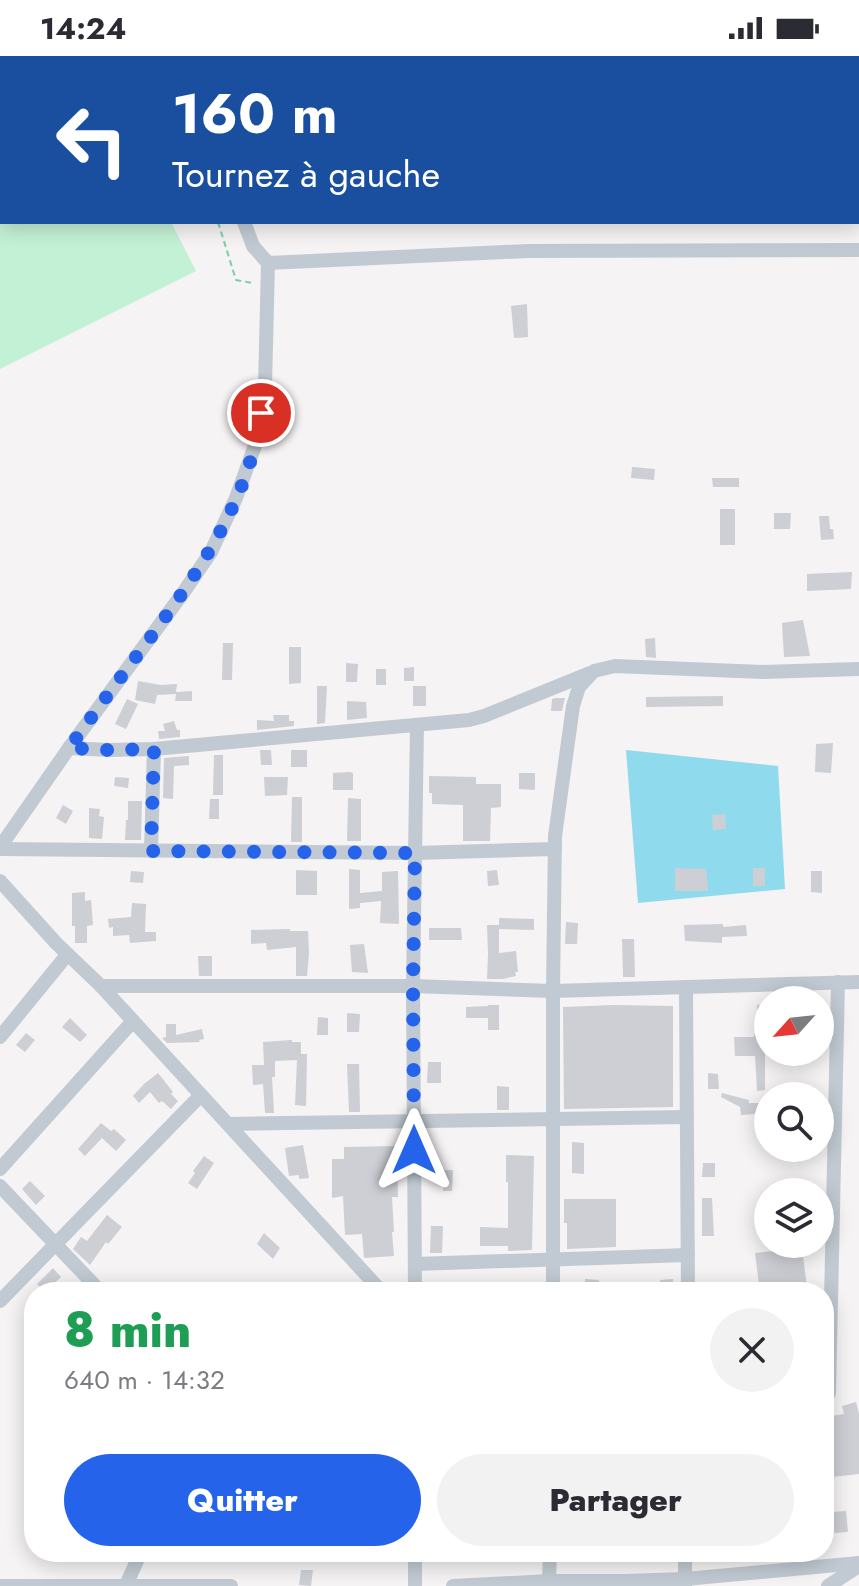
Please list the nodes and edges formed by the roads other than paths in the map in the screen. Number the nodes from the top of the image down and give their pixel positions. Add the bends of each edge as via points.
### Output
1 (245, 224) edge
2 (859, 250) edge
3 (268, 263) junction
4 (859, 669) edge
5 (594, 671) junction
6 (417, 725) junction
7 (69, 748) junction
8 (154, 749) junction
9 (0, 848) edge
10 (555, 849) junction
11 (151, 851) junction
12 (415, 853) junction
13 (0, 881) edge
14 (67, 955) junction
15 (838, 982) junction
16 (859, 982) edge
17 (101, 986) junction
18 (413, 986) junction
19 (686, 987) junction
20 (553, 991) junction
21 (133, 1021) junction
22 (0, 1037) edge
23 (201, 1095) junction
24 (687, 1117) junction
25 (553, 1120) junction
26 (414, 1121) junction
27 (228, 1124) junction
28 (0, 1169) edge
29 (0, 1186) edge
30 (56, 1244) junction
31 (688, 1255) junction
32 (553, 1259) junction
33 (415, 1264) junction
34 (92, 1282) edge
35 (373, 1282) edge
36 (415, 1282) edge
37 (553, 1282) edge
38 (688, 1282) edge
39 (831, 1282) edge
40 (0, 1301) edge
41 (136, 1562) edge
42 (415, 1562) edge
43 (550, 1562) edge
44 (859, 1565) edge
45 (549, 1581) junction
46 (685, 1582) edge
47 (126, 1585) edge
48 (0, 1586) edge
49 (231, 1586) edge
50 (415, 1586) edge
51 (453, 1586) edge
52 (828, 1586) edge

1 - 3 street via 253,246
2 - 3 street via 528,251
3 - 7 street via 265,386 257,440 236,498 211,552
4 - 5 street via 763,672 615,666
5 - 6 street via 484,716
5 - 10 street via 579,687 573,706
6 - 8 street
6 - 12 street
7 - 8 street
7 - 9 street
8 - 11 street
9 - 11 street
10 - 12 street
10 - 20 street
11 - 12 street
12 - 18 street
13 - 14 street
14 - 17 street
14 - 22 street
15 - 16 street
15 - 19 street
15 - 39 street
17 - 18 street
17 - 21 street
18 - 20 street
18 - 26 street
19 - 20 street
19 - 24 street
20 - 25 street
21 - 23 street
21 - 28 street
23 - 27 street
23 - 30 street
24 - 25 street
24 - 31 street
25 - 26 street
25 - 32 street
26 - 27 street
26 - 33 street
27 - 35 street
29 - 30 street
30 - 34 street
30 - 40 street
31 - 32 street
31 - 38 street
32 - 33 street
32 - 37 street
33 - 36 street
41 - 47 street
42 - 50 street
43 - 45 street
44 - 46 street
44 - 52 street
45 - 46 street
45 - 51 street
47 - 48 street
47 - 49 street

